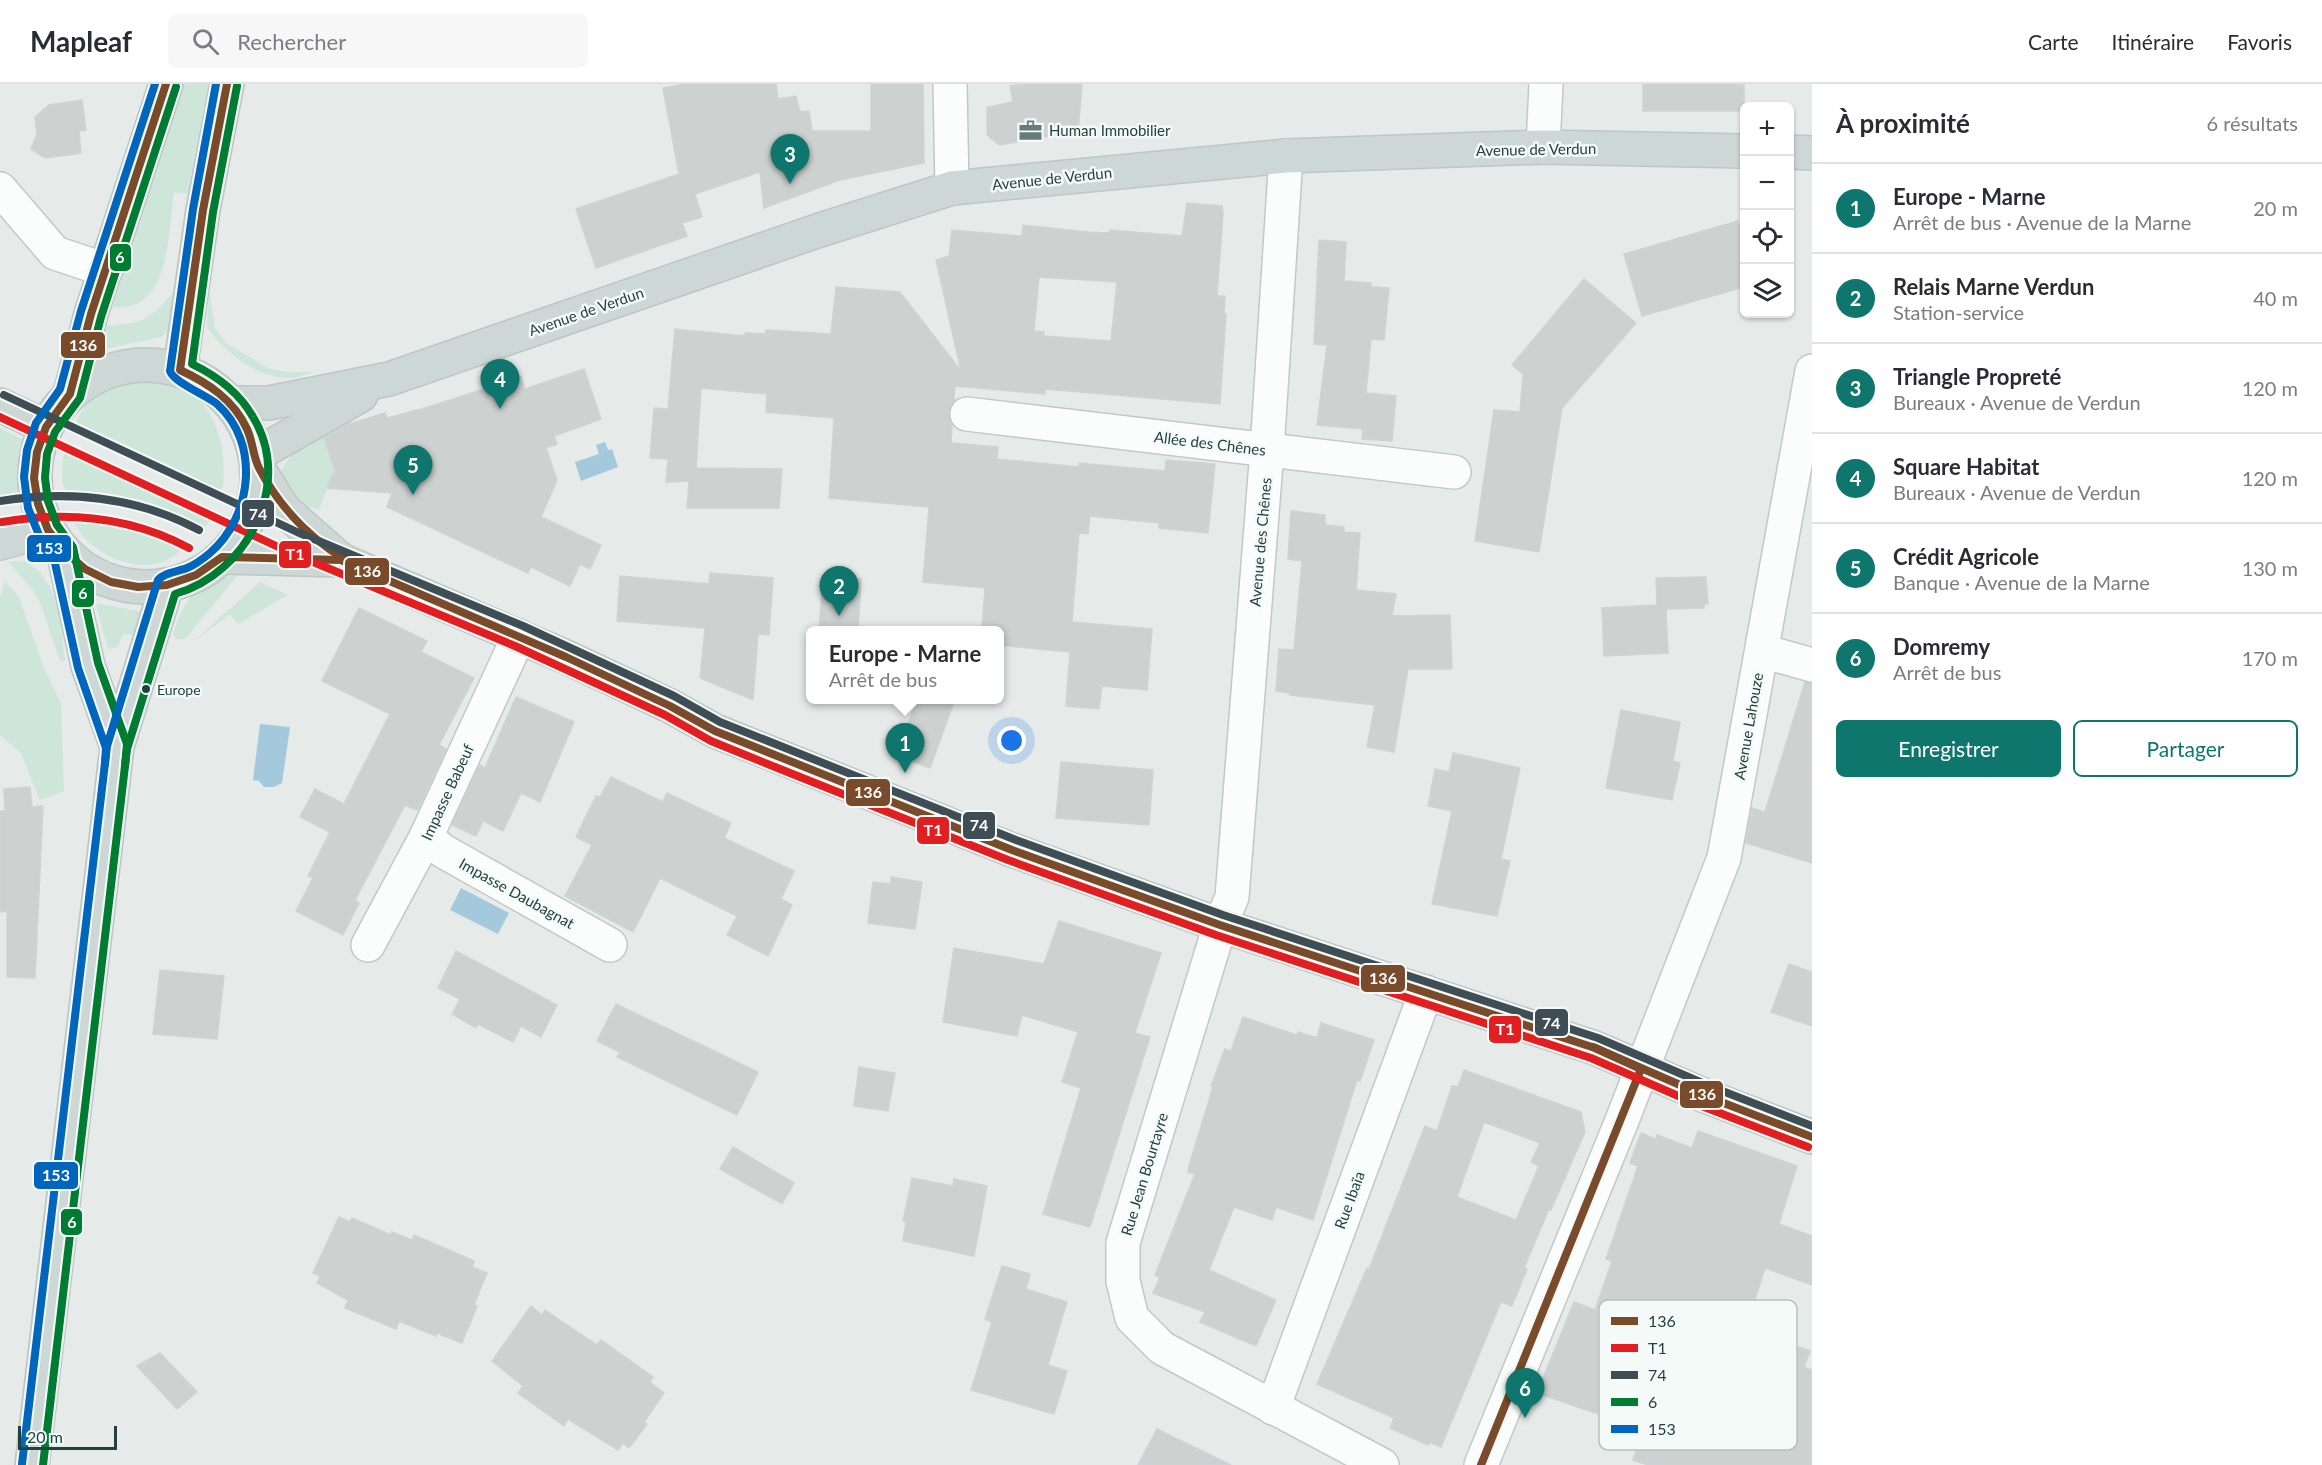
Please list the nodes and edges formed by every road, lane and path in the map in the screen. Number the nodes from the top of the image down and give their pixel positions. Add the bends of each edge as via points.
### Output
1 (166, 84) edge
2 (227, 84) edge
3 (950, 84) edge
4 (1546, 84) edge
5 (1544, 147) junction
6 (1740, 151) edge
7 (1794, 152) edge
8 (1812, 153) edge
9 (1286, 156) junction
10 (952, 188) junction
11 (0, 189) edge
12 (106, 270) junction
13 (180, 370) junction
14 (1812, 371) edge
15 (389, 379) junction
16 (70, 394) junction
17 (231, 403) junction
18 (0, 405) edge
19 (967, 414) dead end
20 (46, 427) junction
21 (1267, 450) junction
22 (256, 460) junction
23 (1454, 472) dead end
24 (55, 540) junction
25 (0, 543) edge
26 (222, 557) junction
27 (341, 560) junction
28 (167, 585) junction
29 (519, 636) junction
30 (1762, 651) junction
31 (1812, 665) edge
32 (117, 747) junction
33 (426, 837) junction
34 (1220, 925) junction
35 (368, 945) dead end
36 (610, 945) dead end
37 (1426, 992) junction
38 (1641, 1069) junction
39 (1812, 1137) edge
40 (1273, 1408) junction
41 (32, 1465) edge
42 (1383, 1465) edge
43 (1481, 1465) edge

1 - 12 main road
2 - 13 main road via 203,210
3 - 10 street
4 - 5 street
5 - 6 main road, Avenue de Verdun
5 - 9 main road, Avenue de Verdun
7 - 8 main road
9 - 10 main road, Avenue de Verdun
9 - 21 street, Avenue des Chênes
10 - 15 main road, Avenue de Verdun
11 - 12 street via 55,253
12 - 16 main road
13 - 16 main road via 151,364 122,367 93,377
13 - 17 main road via 208,383
14 - 30 street, Avenue Lahouze
15 - 17 main road, Avenue de Verdun via 269,403
15 - 22 main road, Avenue de Verdun
16 - 20 main road
17 - 22 main road via 247,428
18 - 20 main road
19 - 21 street, Allée des Chênes
20 - 24 main road via 37,452 34,478 38,504
21 - 23 street, Allée des Chênes
21 - 34 street, Avenue des Chênes via 1232,897
22 - 26 main road via 256,495 249,521
22 - 27 main road via 283,509
24 - 25 main road
24 - 28 main road via 85,569 111,582 138,587
24 - 32 main road via 88,666
26 - 27 main road
26 - 28 main road via 196,575
27 - 29 main road
28 - 32 main road
29 - 33 street, Impasse Babeuf
29 - 34 main road via 715,731 1012,850
30 - 31 street
30 - 38 street, Avenue Lahouze via 1724,858
32 - 41 main road
33 - 35 street, Impasse Babeuf
33 - 36 street, Impasse Daubagnat via 443,851
34 - 37 main road
34 - 40 street, Rue Jean Bourtayre via 1123,1243 1123,1281 1132,1318 1162,1348
37 - 38 main road via 1595,1048
37 - 40 street, Rue Ibaïa
38 - 39 main road
38 - 43 street, Avenue Lahouze
40 - 42 street, Rue Jean Bourtayre

